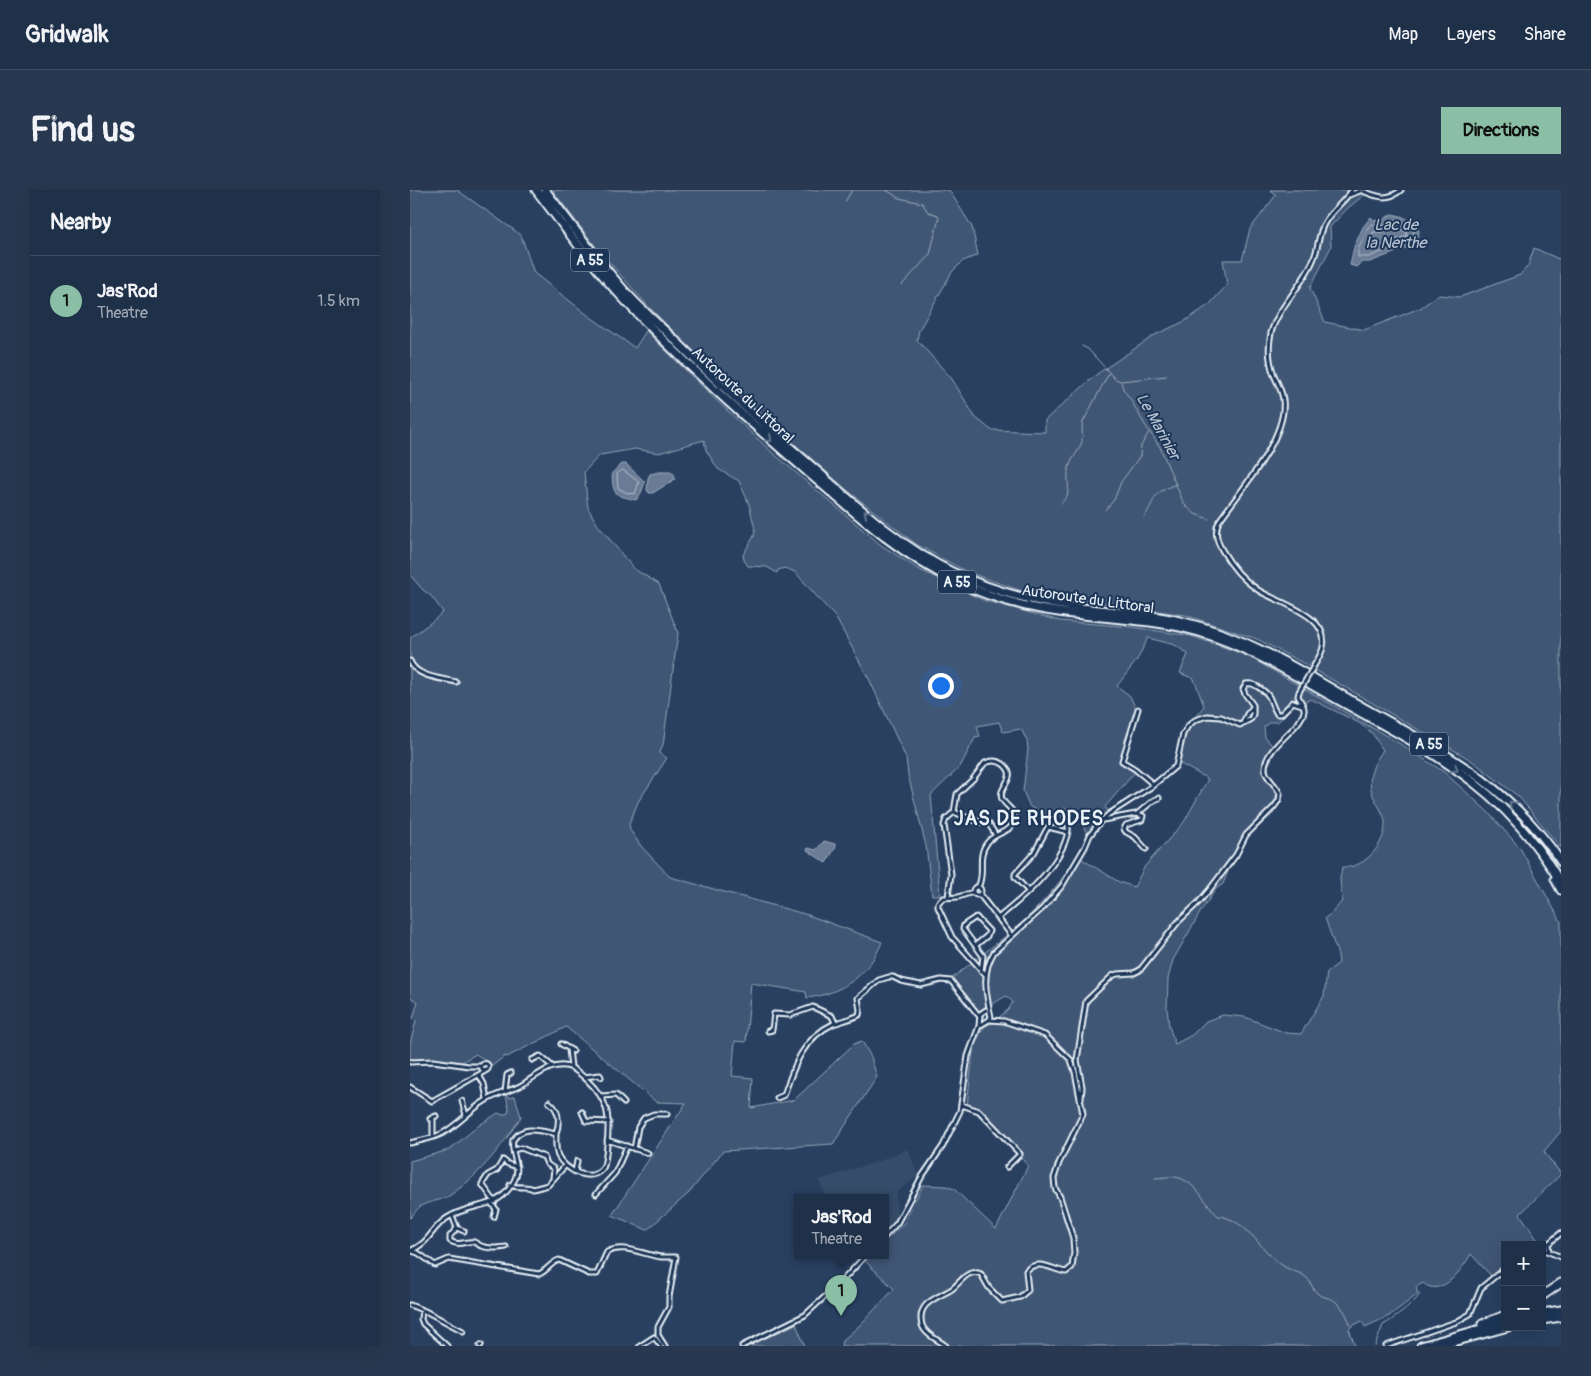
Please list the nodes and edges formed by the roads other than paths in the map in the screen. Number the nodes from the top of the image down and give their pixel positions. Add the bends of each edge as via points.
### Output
1 (536, 190) edge
2 (545, 190) edge
3 (1352, 190) edge
4 (1401, 190) edge
5 (1362, 191) edge
6 (1348, 195) junction
7 (410, 661) edge
8 (456, 682) dead end
9 (1302, 705) junction
10 (1138, 709) dead end
11 (1154, 785) junction
12 (1159, 798) dead end
13 (954, 812) junction
14 (1064, 812) dead end
15 (1136, 814) junction
16 (1102, 820) junction
17 (1068, 832) junction
18 (995, 834) junction
19 (1544, 840) junction
20 (1146, 849) dead end
21 (1546, 861) junction
22 (1561, 862) edge
23 (1561, 868) edge
24 (1561, 883) edge
25 (978, 887) junction
26 (1561, 890) edge
27 (1028, 891) junction
28 (973, 892) junction
29 (980, 895) junction
30 (948, 897) junction
31 (998, 918) junction
32 (1012, 936) junction
33 (976, 946) junction
34 (981, 972) junction
35 (986, 975) junction
36 (980, 1016) junction
37 (988, 1016) junction
38 (835, 1024) junction
39 (979, 1026) junction
40 (768, 1031) dead end
41 (560, 1044) dead end
42 (532, 1060) dead end
43 (410, 1062) edge
44 (553, 1067) junction
45 (571, 1067) junction
46 (596, 1071) dead end
47 (479, 1075) junction
48 (507, 1075) dead end
49 (1076, 1075) junction
50 (584, 1077) junction
51 (1082, 1083) junction
52 (410, 1087) edge
53 (1077, 1088) junction
54 (1082, 1088) junction
55 (505, 1092) junction
56 (601, 1096) junction
57 (777, 1098) dead end
58 (487, 1100) junction
59 (1081, 1100) junction
60 (462, 1101) dead end
61 (549, 1102) dead end
62 (624, 1103) dead end
63 (962, 1105) junction
64 (582, 1112) dead end
65 (667, 1114) dead end
66 (466, 1115) junction
67 (433, 1118) dead end
68 (608, 1122) junction
69 (556, 1134) junction
70 (433, 1137) junction
71 (607, 1140) junction
72 (410, 1143) edge
73 (627, 1146) junction
74 (634, 1149) junction
75 (513, 1150) junction
76 (648, 1153) dead end
77 (577, 1161) dead end
78 (517, 1166) junction
79 (566, 1166) junction
80 (1007, 1167) dead end
81 (575, 1172) junction
82 (553, 1179) junction
83 (510, 1186) junction
84 (596, 1194) dead end
85 (493, 1203) junction
86 (452, 1215) junction
87 (494, 1217) dead end
88 (457, 1228) junction
89 (464, 1231) dead end
90 (889, 1232) edge
91 (1561, 1233) edge
92 (506, 1247) dead end
93 (412, 1249) edge
94 (1546, 1250) edge
95 (1549, 1251) junction
96 (418, 1253) junction
97 (1561, 1257) edge
98 (862, 1259) edge
99 (1501, 1271) edge
100 (1561, 1283) edge
101 (1546, 1293) edge
102 (410, 1306) edge
103 (422, 1310) junction
104 (1561, 1310) edge
105 (1546, 1312) edge
106 (1561, 1316) edge
107 (1501, 1317) edge
108 (1546, 1319) edge
109 (1501, 1323) edge
110 (1501, 1329) edge
111 (463, 1331) dead end
112 (1435, 1344) edge
113 (448, 1346) edge
114 (640, 1346) edge
115 (661, 1346) edge
116 (665, 1346) edge
117 (742, 1346) edge
118 (946, 1346) edge
119 (1386, 1346) edge
120 (1421, 1346) edge

1 -> 21 highway, Autoroute du Littoral / A 55 via 616,291 695,371 855,513 906,553 958,582 1012,602 1066,613 1183,628 1249,651 1418,746 1475,783 1518,825
19 -> 2 highway, Autoroute du Littoral / A 55 via 1507,798 1474,772 1427,742 1256,647 1176,620 1017,597 952,572 913,549 819,473 698,363 601,263
3 - 6 street
4 - 5 street via 1386,198
5 - 6 street
6 - 9 street, bridge via 1325,221 1310,269 1273,329 1270,358 1284,408 1280,429 1216,531 1227,559 1244,579 1267,596 1302,612 1319,627 1324,645 1299,692
7 - 8 street via 420,672
9 - 11 street via 1293,702 1278,715 1268,694 1254,684 1247,684 1244,692 1253,707 1251,719 1243,724 1215,716 1194,720 1183,734 1176,766
9 - 51 street via 1303,714 1276,747 1266,766 1267,776 1280,794 1274,807 1246,835 1210,889 1178,922 1140,970 1112,976 1086,1000 1077,1060
10 - 11 street via 1121,759
11 - 16 street
12 - 15 street
13 - 18 street via 990,824
13 - 18 street via 957,794 982,765 990,761 999,762 1008,771 1009,780 1002,797 1013,812 1014,820 1008,829
13 - 30 street via 946,819 944,831 951,874
14 - 17 street
15 - 16 street
15 - 20 street via 1144,818 1126,825 1124,831
16 - 32 street via 1062,886
17 - 27 street via 1052,865
17 - 27 street via 1048,827 1034,853 1015,874 1014,877
18 - 25 street via 981,856 982,875
19 - 22 highway, Autoroute du Littoral / A 55
19 - 23 highway
21 - 24 highway, Autoroute du Littoral / A 55
21 - 26 highway
25 - 28 street
25 - 29 street
27 - 31 street
28 - 29 street
28 - 30 street
29 - 31 street
30 - 34 street via 940,900 938,905 949,933
31 - 32 street
32 - 35 street via 994,952
33 - 33 street via 963,929 964,924 976,917 989,932
33 - 34 street via 983,956
34 - 35 street
35 - 37 street
36 - 37 street
36 - 37 street
36 - 38 street via 954,983 941,980 921,985 901,982 894,977 879,980 858,998 859,1015
36 - 39 street
37 - 39 street
37 - 49 street via 1045,1035 1071,1060
38 - 40 street via 832,1016 813,1007 790,1015 774,1014 772,1030
38 - 57 street via 810,1040 793,1068 784,1095
39 - 63 street via 968,1056
41 - 45 street via 571,1050
42 - 44 street via 541,1055
43 - 47 street via 433,1061 481,1066 482,1070 487,1070
44 - 45 street
44 - 55 street
45 - 50 street
46 - 50 street via 600,1076
47 - 52 street via 432,1101
47 - 58 street
48 - 55 street
49 - 51 street
49 - 53 street
50 - 56 street
51 - 54 street
53 - 54 street
53 - 59 street
54 - 59 street
55 - 58 street
56 - 62 street via 616,1094
56 - 68 street
58 - 66 street
59 - 118 street via 1084,1114 1054,1178 1073,1238 1072,1267 1066,1272 1033,1265 1026,1271 1028,1290 1024,1295 1006,1301 998,1299 982,1274 975,1272 966,1276 950,1290 930,1300 922,1315 925,1330
60 - 66 street
61 - 69 street via 558,1113
63 - 80 street via 979,1111 1020,1154
63 - 90 street via 943,1146
64 - 68 street via 586,1123
65 - 74 street via 644,1118 638,1127
66 - 70 street
67 - 70 street
68 - 71 street
69 - 75 street via 526,1130 513,1138
69 - 79 street via 557,1154
70 - 72 street
71 - 73 street
71 - 81 street via 601,1170 590,1174
73 - 74 street
73 - 84 street via 612,1178
74 - 76 street
75 - 78 street
75 - 82 street via 522,1148 544,1157 554,1169
77 - 81 street
78 - 83 street
78 - 85 street via 504,1160 482,1184
79 - 81 street
79 - 82 street
82 - 83 street via 548,1185 533,1189
83 - 85 street
85 - 86 street
85 - 87 street via 496,1209
86 - 88 street
86 - 93 street via 437,1225 426,1242
88 - 89 street
88 - 92 street via 450,1236 452,1242 474,1242 492,1249
91 - 95 street via 1548,1244
93 - 96 street
93 - 96 street
94 - 95 street
95 - 97 street
96 - 116 street via 433,1265 449,1259 539,1274 559,1260 589,1274 597,1274 607,1252 626,1248 660,1257 676,1257 669,1307 658,1327 658,1335
98 - 117 street via 804,1315
99 - 119 street via 1481,1288 1470,1314
100 - 101 highway
102 - 103 street
103 - 111 street
103 - 113 street via 423,1324
104 - 105 highway
106 - 108 highway
107 - 112 highway
109 - 112 highway
110 - 112 highway
112 - 120 highway
114 - 115 street via 654,1337

